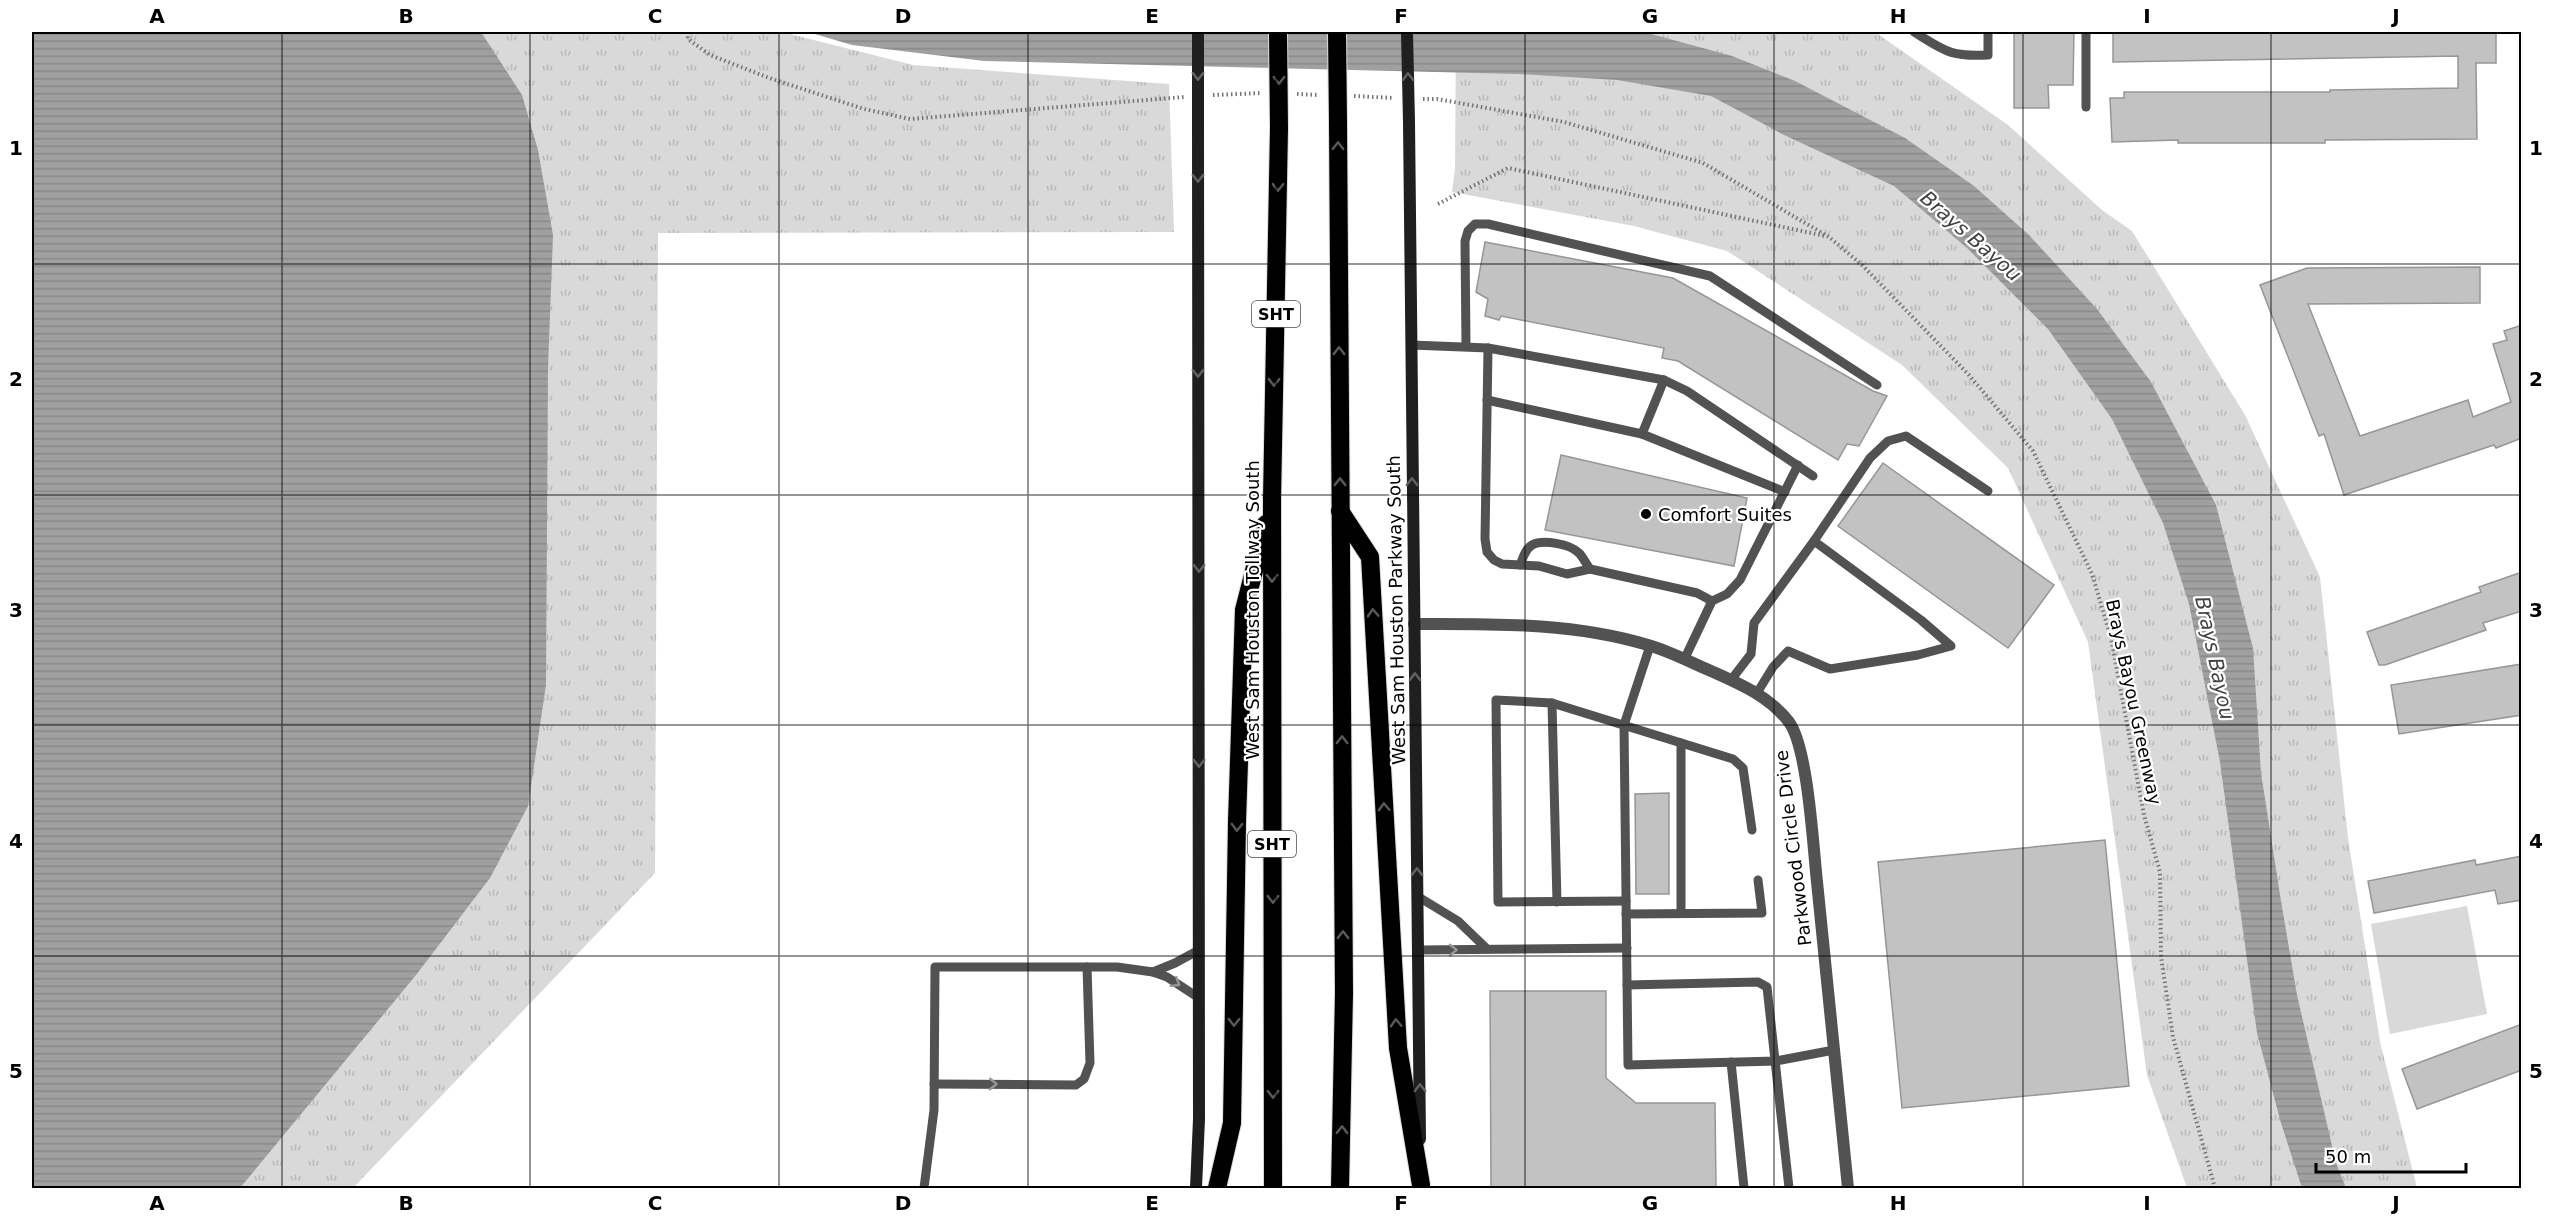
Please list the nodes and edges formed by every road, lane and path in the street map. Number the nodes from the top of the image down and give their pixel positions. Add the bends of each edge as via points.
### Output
1 (1198, 32) edge
2 (1278, 32) edge
3 (1337, 32) edge
4 (1407, 32) edge
5 (1914, 32) edge
6 (1988, 32) edge
7 (2086, 32) edge
8 (2086, 107) dead end
9 (1438, 204) dead end
10 (1411, 345) junction
11 (1466, 346) junction
12 (1488, 348) junction
13 (1664, 380) junction
14 (1877, 385) dead end
15 (1487, 400) junction
16 (1642, 434) junction
17 (1798, 465) junction
18 (1813, 476) dead end
19 (1988, 491) dead end
20 (1785, 492) junction
21 (1272, 499) junction
22 (1340, 511) junction
23 (1814, 541) junction
24 (1520, 565) junction
25 (1590, 569) junction
26 (1712, 601) junction
27 (1414, 624) junction
28 (1650, 646) junction
29 (1684, 660) junction
30 (1731, 680) junction
31 (1756, 693) junction
32 (1552, 703) junction
33 (1624, 725) junction
34 (1681, 743) junction
35 (1752, 830) dead end
36 (1758, 880) dead end
37 (1417, 896) junction
38 (1626, 901) junction
39 (1557, 902) junction
40 (1626, 914) junction
41 (1681, 914) junction
42 (1627, 948) junction
43 (1418, 950) junction
44 (1487, 950) junction
45 (1199, 951) junction
46 (1087, 967) junction
47 (1153, 972) junction
48 (1627, 985) junction
49 (1199, 998) junction
50 (1834, 1050) junction
51 (1776, 1060) junction
52 (1731, 1062) junction
53 (934, 1084) junction
54 (1421, 1186) edge
55 (924, 1188) edge
56 (1196, 1188) edge
57 (1217, 1188) edge
58 (1273, 1188) edge
59 (1340, 1188) edge
60 (1744, 1188) edge
61 (1789, 1188) edge
62 (1848, 1188) edge
63 (2215, 1188) edge

1 -> 45 main road, bridge
2 -> 21 highway, West Sam Houston Tollway South / SHT, bridge
22 -> 3 highway, bridge
10 -> 4 main road, West Sam Houston Parkway South, bridge
5 - 6 lane via 1947,52 1963,56 1988,55
7 - 8 lane
9 - 63 path, Brays Bayou Greenway via 1508,168 1829,237 1969,375 2033,451 2092,574 2111,638 2144,815 2160,872 2161,957 2173,1037
10 - 11 lane
27 -> 10 main road, West Sam Houston Parkway South
11 - 12 lane
11 - 14 lane via 1465,241 1475,224 1488,224 1710,276
12 - 13 lane
12 - 15 lane
13 - 16 lane
13 - 17 lane via 1687,391
15 - 16 lane
15 - 24 lane via 1487,552 1502,564
16 - 20 lane
17 - 18 lane
17 - 20 lane
19 - 23 lane via 1906,436 1888,441 1870,458
20 - 26 lane via 1740,580 1727,594
21 -> 57 highway via 1244,610 1236,822 1232,1123
21 -> 58 highway, West Sam Houston Tollway South / SHT
54 -> 22 highway via 1398,1048 1370,557
59 -> 22 highway via 1344,993
23 - 30 lane via 1754,623 1751,654
23 - 31 lane via 1951,646 1830,669 1788,651
24 - 25 lane via 1567,574
24 - 25 lane via 1526,550 1533,544 1545,543 1579,552
25 - 26 lane via 1697,593
26 - 29 lane
27 - 28 street, Parkwood Circle Drive via 1515,624 1573,629
37 -> 27 main road, West Sam Houston Parkway South
28 - 29 street, Parkwood Circle Drive
28 - 33 lane
29 - 30 street, Parkwood Circle Drive
30 - 31 street, Parkwood Circle Drive
31 - 50 street, Parkwood Circle Drive via 1776,706 1791,724 1800,744
32 - 33 lane
32 - 39 lane
32 - 39 lane via 1496,700 1498,902
33 - 34 lane
33 - 38 lane
34 - 35 lane via 1733,759 1743,768
34 - 41 lane
36 - 41 lane via 1762,913
37 - 43 main road, West Sam Houston Parkway South
37 - 44 lane via 1458,921
38 - 39 lane
38 - 40 lane
40 - 41 lane
40 - 42 lane
42 - 44 lane
42 - 48 lane
43 -> 44 lane
54 -> 43 main road, West Sam Houston Parkway South
45 - 47 lane
45 - 49 main road
46 - 47 lane
53 -> 46 lane via 1076,1085 1084,1079 1090,1063
46 - 53 lane via 935,967
47 -> 49 lane
48 - 51 lane via 1758,982 1767,987
48 - 52 lane via 1628,1065
49 - 56 main road
50 - 51 lane
50 - 62 street, Parkwood Circle Drive
51 - 52 lane
51 - 61 lane
52 - 60 lane
53 - 55 lane

